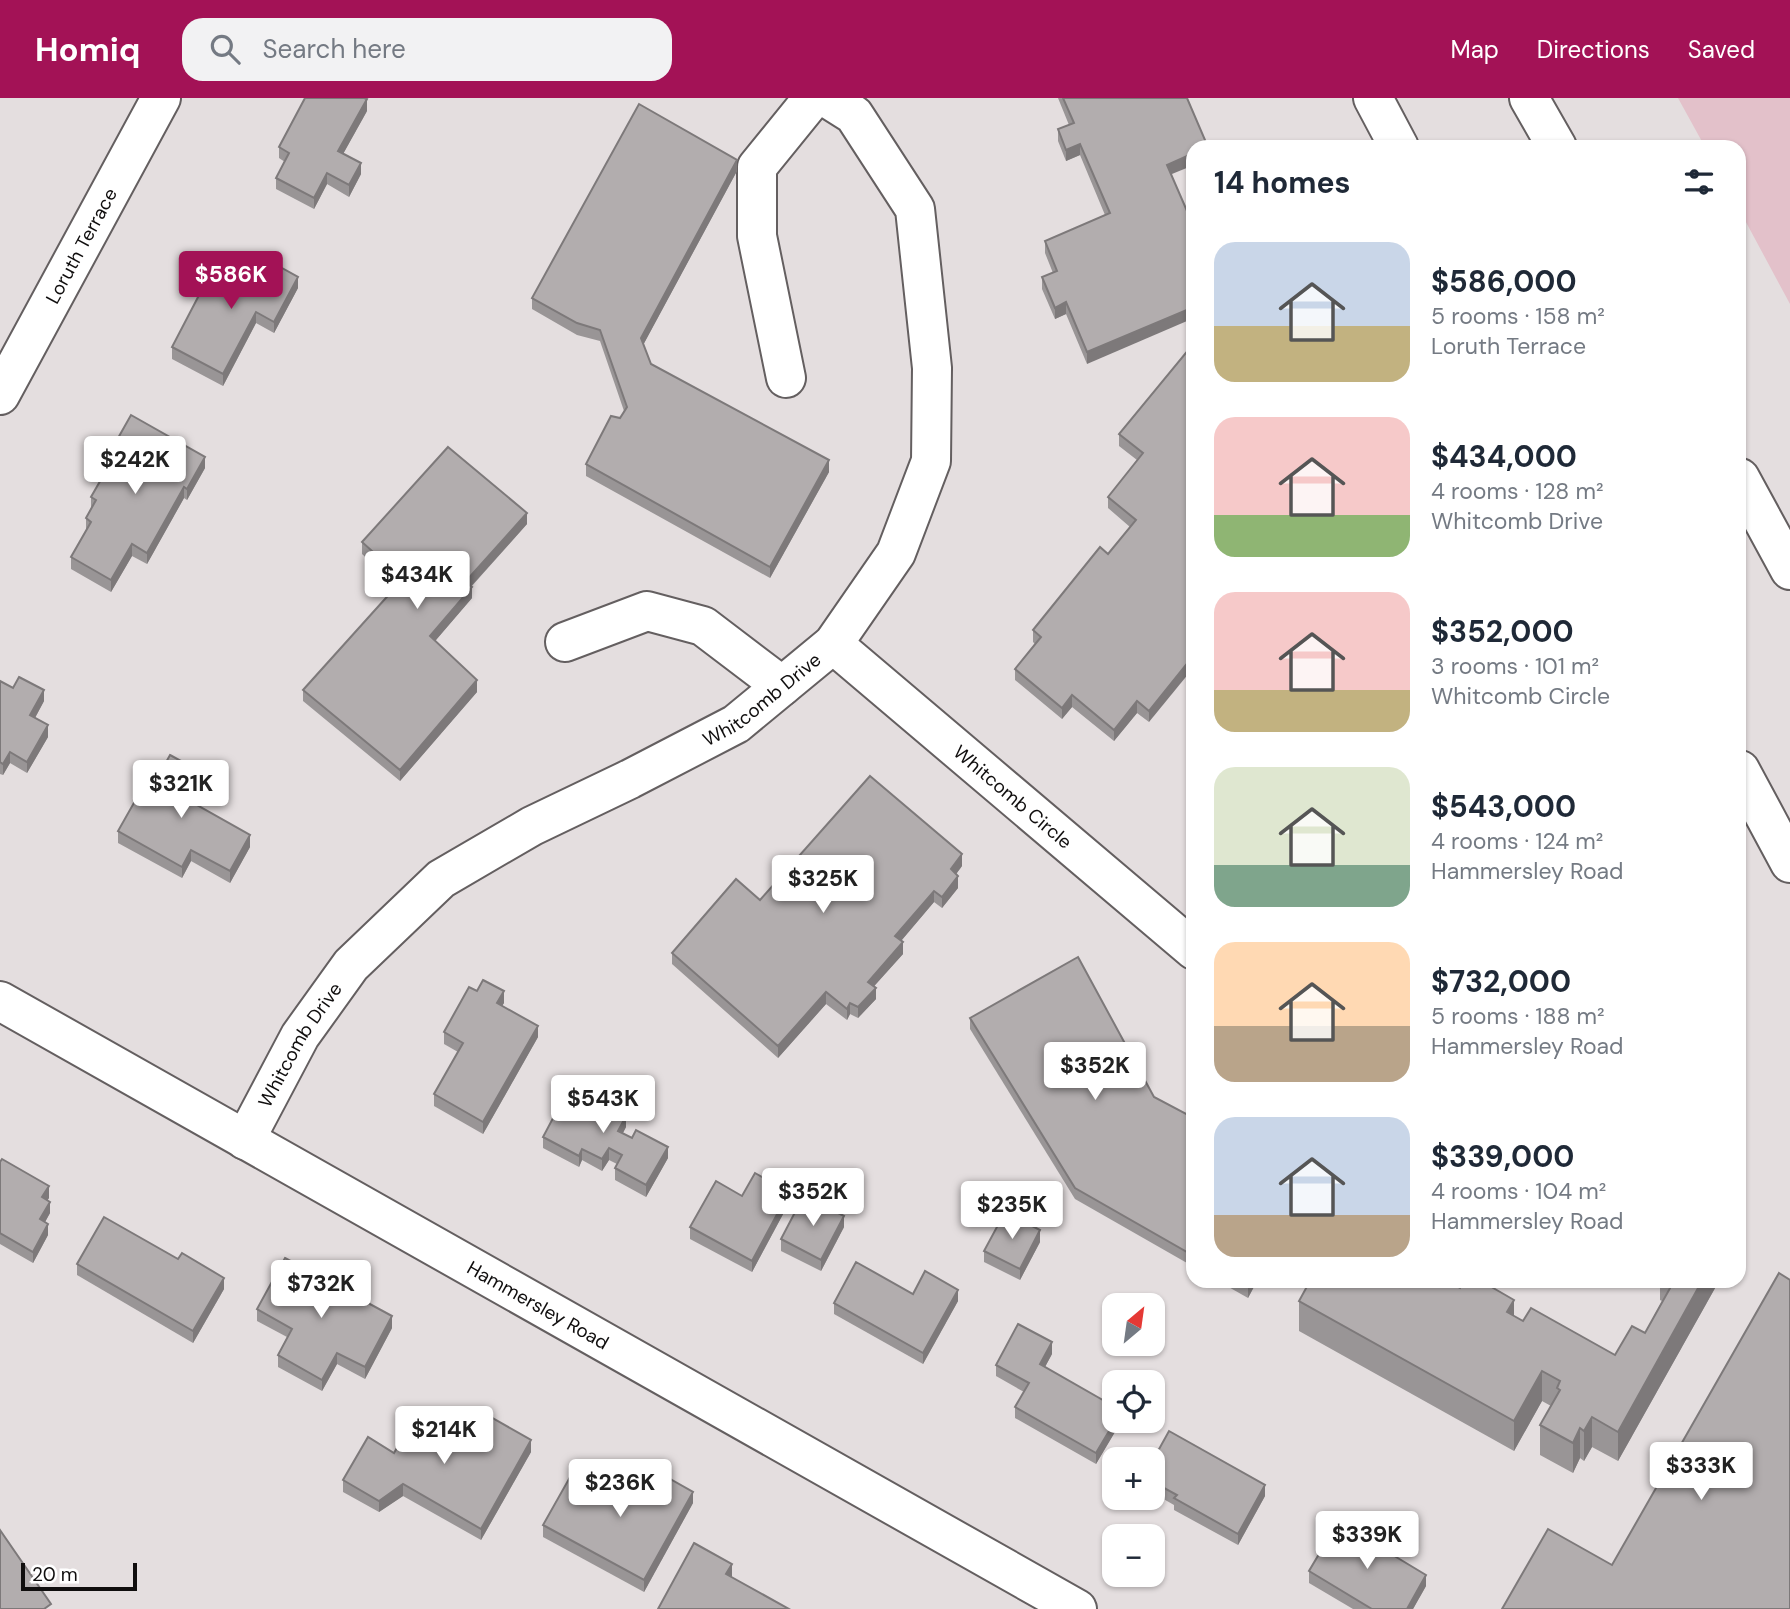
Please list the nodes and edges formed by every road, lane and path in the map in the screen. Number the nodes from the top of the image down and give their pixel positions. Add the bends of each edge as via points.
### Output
1 (161, 98) edge
2 (813, 98) edge
3 (827, 98) edge
4 (1373, 98) edge
5 (1528, 98) edge
6 (1395, 140) edge
7 (1553, 140) edge
8 (786, 378) dead end
9 (0, 395) edge
10 (1746, 489) edge
11 (1790, 570) edge
12 (565, 642) dead end
13 (833, 644) junction
14 (782, 687) junction
15 (1746, 781) edge
16 (1790, 863) edge
17 (1186, 943) edge
18 (0, 1001) edge
19 (245, 1140) junction
20 (1077, 1609) edge

1 - 9 main road, Loruth Terrace
2 - 8 main road via 757,167 757,236
3 - 13 main road, Whitcomb Drive via 855,115 915,209 932,368 932,461 896,553
4 - 6 main road
5 - 7 main road
10 - 11 main road
12 - 14 main road via 647,611 703,626
13 - 14 main road, Whitcomb Drive
13 - 17 main road, Whitcomb Circle
14 - 19 main road, Whitcomb Drive via 736,724 532,826 442,879 351,965 300,1036
15 - 16 main road
18 - 19 main road, Hammersley Road
19 - 20 main road, Hammersley Road

